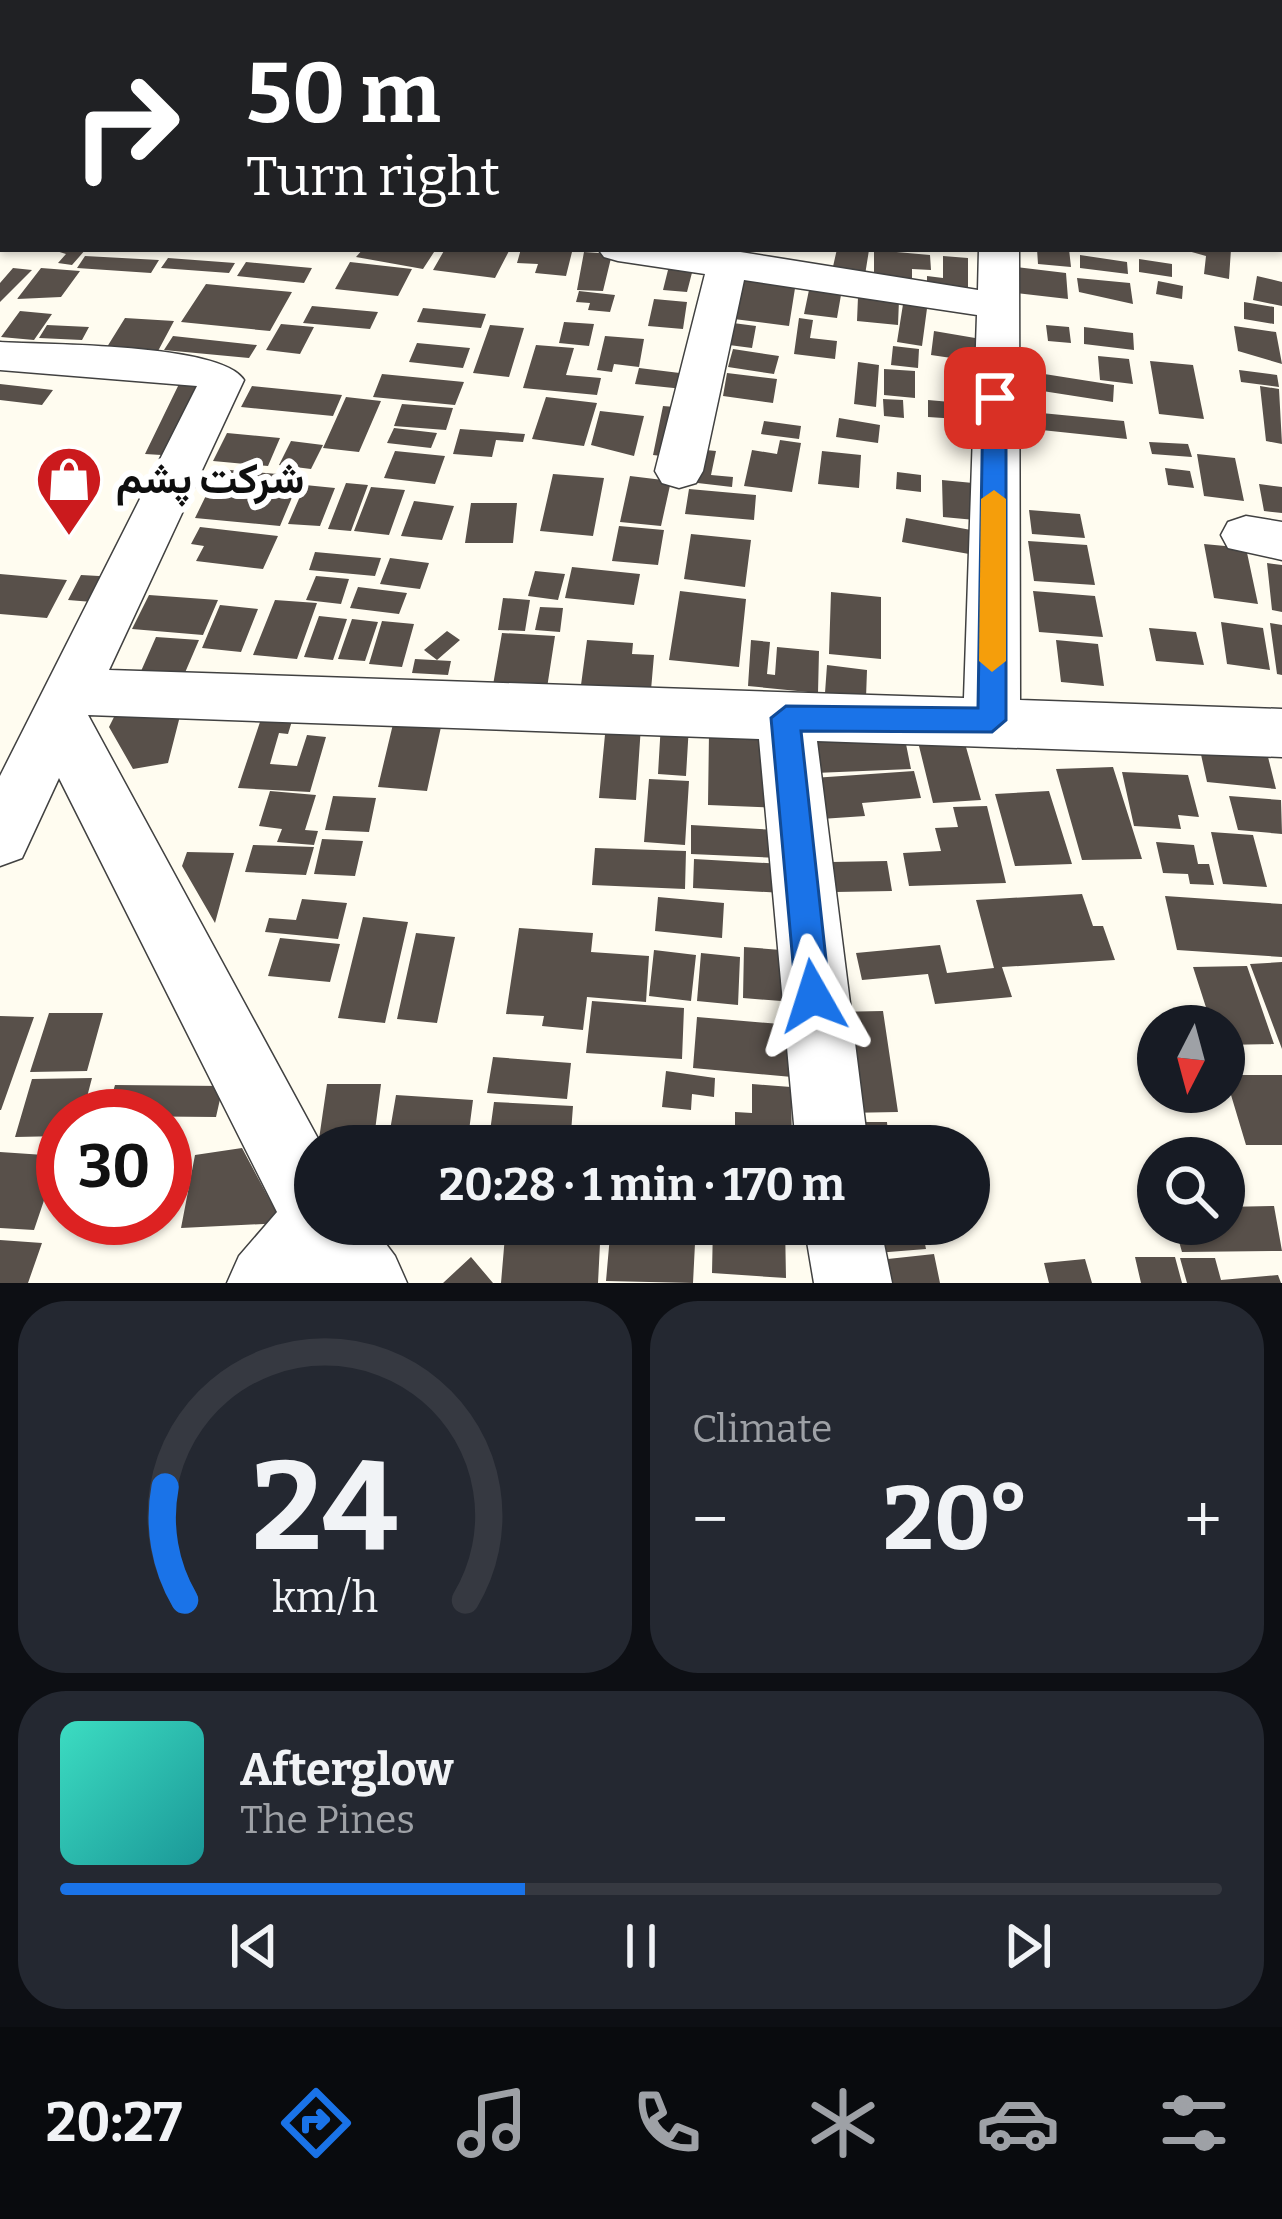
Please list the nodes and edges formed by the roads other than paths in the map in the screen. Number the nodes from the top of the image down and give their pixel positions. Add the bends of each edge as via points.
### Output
1 (643, 252) edge
2 (999, 252) edge
3 (728, 262) junction
4 (995, 305) junction
5 (0, 356) edge
6 (680, 471) dead end
7 (67, 708) junction
8 (786, 718) junction
9 (992, 720) junction
10 (1282, 733) edge
11 (0, 838) edge
12 (830, 1125) edge
13 (294, 1166) edge
14 (301, 1245) edge
15 (337, 1245) edge
16 (846, 1245) edge
17 (266, 1283) edge
18 (368, 1283) edge
19 (854, 1283) edge

1 - 3 street
2 - 4 street
3 - 4 street
3 - 6 street
4 - 9 street
5 - 7 street via 200,371 222,380
7 - 8 street
7 - 11 street
7 - 13 street
8 - 9 street
8 - 12 street
9 - 10 street
14 - 17 street
15 - 18 street
16 - 19 street

